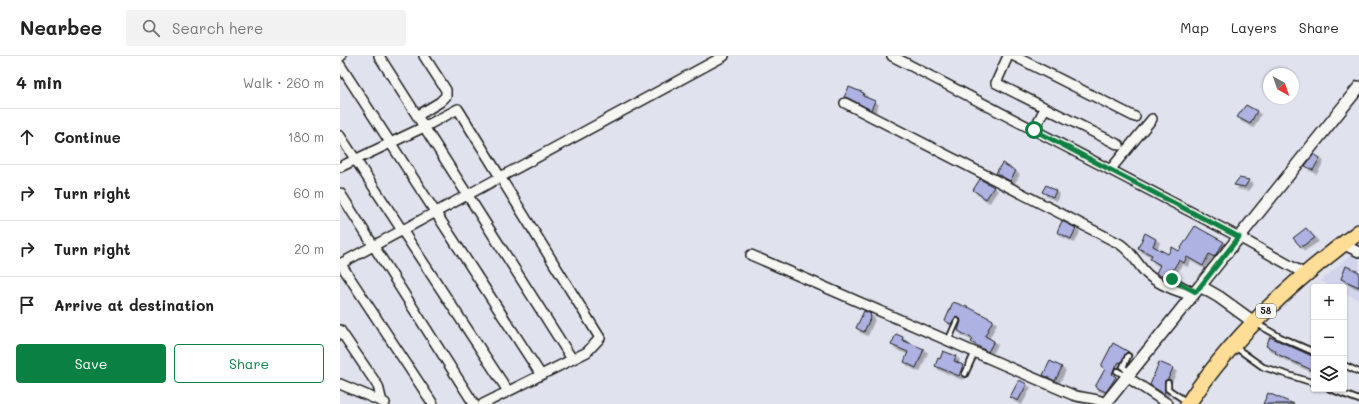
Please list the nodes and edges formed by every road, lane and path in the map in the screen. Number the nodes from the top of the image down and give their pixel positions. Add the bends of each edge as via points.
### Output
1 (379, 56) edge
2 (424, 56) edge
3 (724, 56) edge
4 (892, 56) edge
5 (1008, 56) edge
6 (1014, 56) edge
7 (340, 65) edge
8 (1359, 86) edge
9 (845, 103) dead end
10 (1046, 108) junction
11 (416, 116) junction
12 (1135, 116) dead end
13 (1152, 119) dead end
14 (424, 127) junction
15 (1034, 130) junction
16 (340, 136) edge
17 (391, 143) junction
18 (1119, 145) dead end
19 (356, 159) junction
20 (340, 167) edge
21 (1110, 170) junction
22 (501, 177) junction
23 (340, 193) edge
24 (467, 195) junction
25 (435, 212) junction
26 (402, 230) junction
27 (1359, 232) edge
28 (1239, 237) junction
29 (1342, 244) junction
30 (373, 246) junction
31 (1359, 252) edge
32 (751, 255) dead end
33 (340, 263) edge
34 (1172, 274) dead end
35 (1305, 274) junction
36 (1196, 291) junction
37 (957, 321) dead end
38 (1255, 323) junction
39 (340, 330) edge
40 (948, 341) junction
41 (1233, 346) junction
42 (1311, 351) edge
43 (975, 352) junction
44 (1128, 356) dead end
45 (572, 359) junction
46 (1347, 366) edge
47 (1117, 371) dead end
48 (1359, 372) edge
49 (965, 374) dead end
50 (541, 375) junction
51 (1129, 375) junction
52 (1311, 382) edge
53 (340, 384) edge
54 (1168, 384) dead end
55 (508, 391) junction
56 (1338, 392) edge
57 (1359, 400) edge
58 (1190, 402) edge
59 (384, 403) edge
60 (433, 404) edge
61 (474, 404) edge
62 (483, 404) edge
63 (1106, 404) edge
64 (1168, 404) edge

1 - 11 street
2 - 11 street via 446,90 446,96
3 - 22 street
4 - 15 street
5 - 10 street via 996,83
6 - 12 street
7 - 17 street
8 - 28 street
9 - 36 street via 1120,244 1130,252 1148,275 1172,288
10 - 15 street
10 - 18 street
11 - 14 street
13 - 21 street
14 - 17 street
14 - 22 street via 458,109
14 - 24 street
15 - 21 street
16 - 19 street
17 - 19 street
17 - 25 street
19 - 20 street
19 - 26 street
21 - 28 street
22 - 24 street
22 - 45 street via 600,338 587,352
23 - 30 street
24 - 25 street
24 - 45 street
25 - 26 street
25 - 50 street
26 - 30 street
26 - 55 street
27 - 29 highway, 58
28 - 35 street
28 - 36 street
29 - 31 street
29 - 35 highway, 58
30 - 33 street
30 - 61 street
32 - 40 street
33 - 60 street
34 - 36 lane via 1171,278
35 - 38 highway, 58
36 - 38 street via 1219,297
36 - 51 street
37 - 40 lane
38 - 41 highway, 58
38 - 42 lane
39 - 59 street via 378,386
40 - 43 street
41 - 52 lane via 1263,367
41 - 58 highway, 58
43 - 49 lane
43 - 63 street via 1073,395 1100,400
44 - 51 lane via 1123,367
45 - 50 street
46 - 48 lane
47 - 51 lane
50 - 55 street
51 - 63 street
51 - 64 street
53 - 59 street
54 - 58 lane via 1170,391
55 - 62 street
56 - 57 lane

